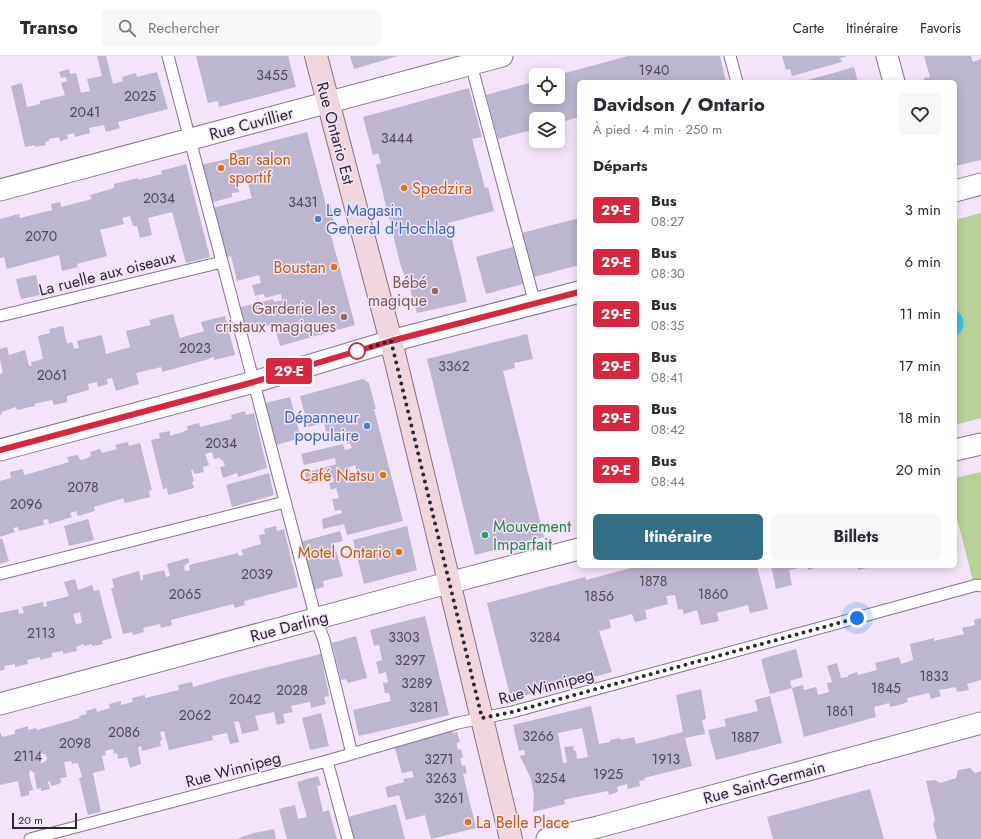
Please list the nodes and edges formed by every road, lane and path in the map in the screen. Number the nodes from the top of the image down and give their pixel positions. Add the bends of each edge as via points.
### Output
1 (168, 56) edge
2 (316, 56) edge
3 (502, 56) edge
4 (730, 56) edge
5 (887, 56) edge
6 (471, 64) junction
7 (736, 80) edge
8 (893, 80) edge
9 (328, 103) junction
10 (190, 140) junction
11 (981, 184) edge
12 (0, 190) edge
13 (957, 190) edge
14 (222, 262) junction
15 (577, 293) edge
16 (535, 304) junction
17 (0, 316) edge
18 (391, 341) junction
19 (254, 382) junction
20 (981, 444) edge
21 (0, 450) edge
22 (957, 450) edge
23 (285, 502) junction
24 (577, 550) edge
25 (0, 574) edge
26 (450, 583) junction
27 (979, 585) edge
28 (316, 619) junction
29 (0, 704) edge
30 (482, 718) junction
31 (981, 722) edge
32 (352, 754) junction
33 (327, 761) junction
34 (30, 839) edge
35 (348, 839) edge
36 (511, 839) edge
37 (547, 839) edge

1 - 10 lane
2 - 9 main road, Rue Ontario Est
3 - 6 street, Rue Cuvillier
4 - 7 lane
5 - 8 street
6 - 9 street, Rue Cuvillier
6 - 16 lane
9 - 10 street, Rue Cuvillier
9 - 18 main road, Rue Ontario Est
10 - 12 street, Rue Cuvillier
10 - 14 lane
11 - 13 street
14 - 17 lane, La ruelle aux oiseaux
14 - 19 lane
15 - 16 street
16 - 18 street
18 - 19 street
18 - 26 main road, Rue Ontario Est
19 - 21 street
19 - 23 lane
20 - 22 street
23 - 25 lane
23 - 28 lane
24 - 26 street, Rue Darling
26 - 28 street, Rue Darling
26 - 30 main road, Rue Ontario Est
27 - 30 lane, Rue Winnipeg
28 - 29 street, Rue Darling
28 - 32 lane via 324,640
30 - 32 lane, Rue Winnipeg
30 - 36 main road, Rue Ontario Est
31 - 37 street, Rue Saint-Germain
32 - 33 lane, Rue Winnipeg
33 - 34 lane, Rue Winnipeg
33 - 35 lane

